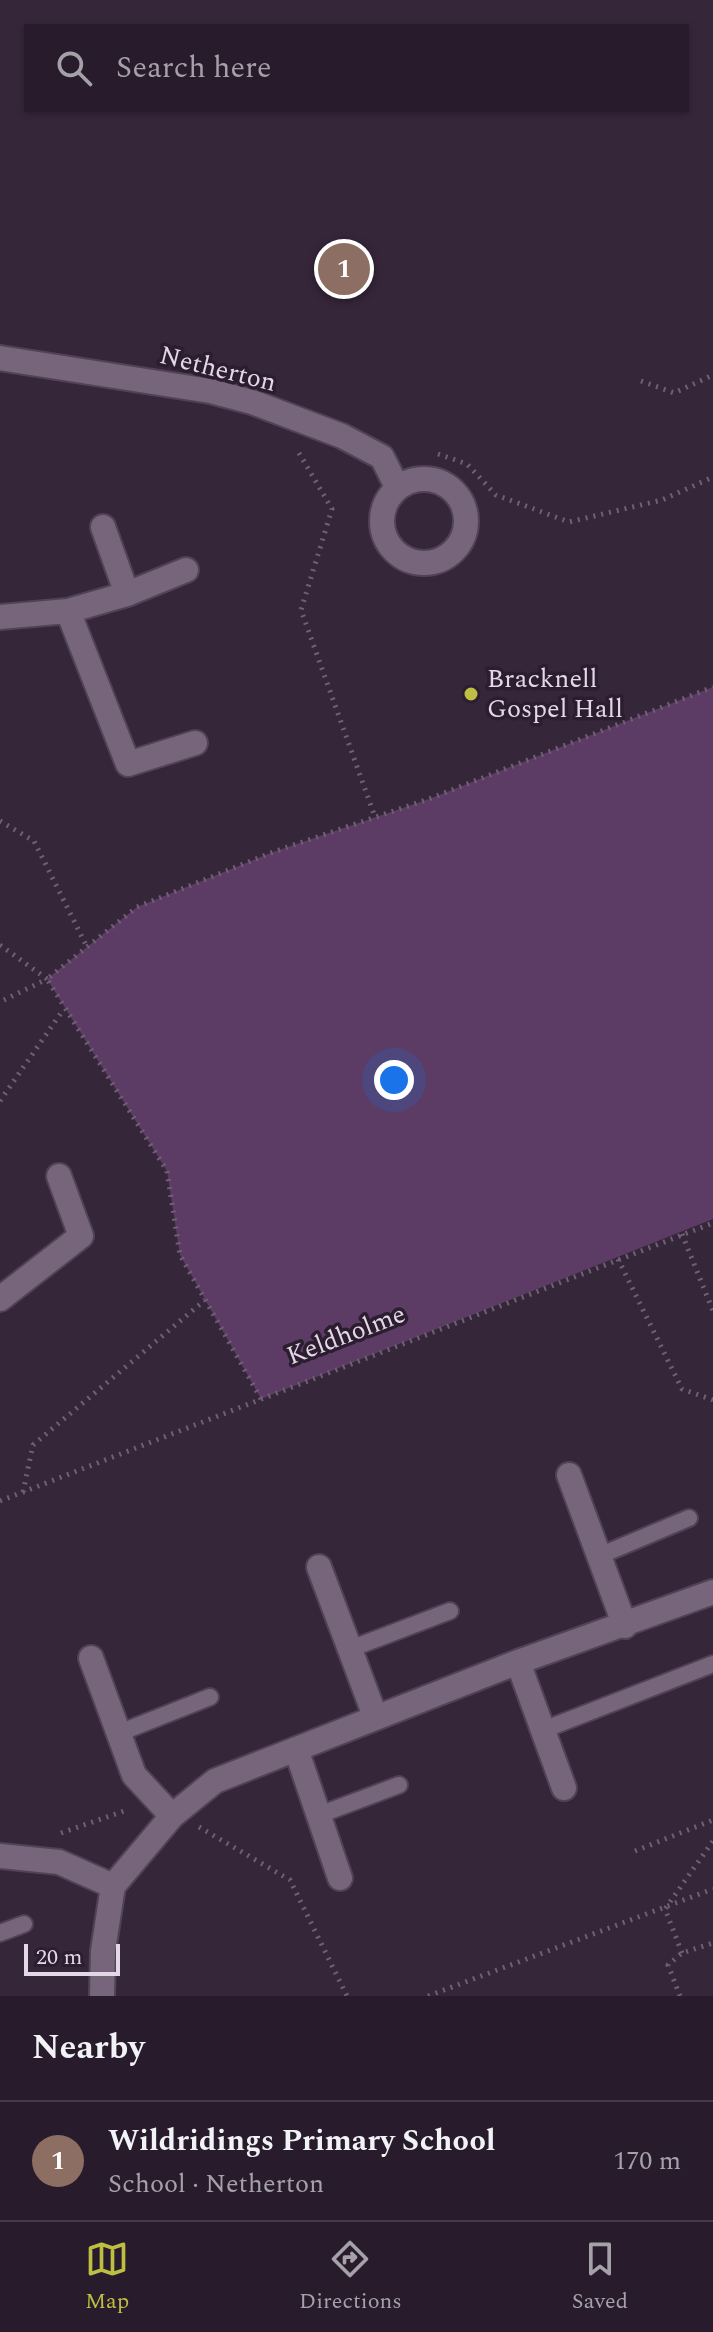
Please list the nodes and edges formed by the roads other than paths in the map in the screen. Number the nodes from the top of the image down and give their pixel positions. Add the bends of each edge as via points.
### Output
1 (0, 358) edge
2 (397, 487) dead end
3 (103, 527) dead end
4 (186, 570) dead end
5 (127, 594) junction
6 (68, 611) junction
7 (0, 617) edge
8 (195, 743) dead end
9 (59, 1176) dead end
10 (0, 1299) edge
11 (569, 1475) dead end
12 (689, 1518) dead end
13 (599, 1556) junction
14 (319, 1567) dead end
15 (713, 1592) edge
16 (450, 1611) dead end
17 (625, 1626) junction
18 (350, 1649) junction
19 (91, 1658) dead end
20 (518, 1662) junction
21 (713, 1664) edge
22 (210, 1697) dead end
23 (375, 1716) junction
24 (543, 1730) junction
25 (119, 1733) junction
26 (296, 1749) junction
27 (399, 1785) dead end
28 (564, 1788) dead end
29 (319, 1815) junction
30 (171, 1817) junction
31 (0, 1856) edge
32 (340, 1878) dead end
33 (113, 1886) junction
34 (24, 1924) dead end
35 (0, 1933) edge
36 (102, 1996) edge

1 - 2 street, Netherton via 252,402 382,457
3 - 5 street
4 - 5 street
5 - 6 street
6 - 7 street
6 - 8 street via 128,764
9 - 10 street via 81,1236
11 - 13 street
12 - 13 lane
13 - 17 street
14 - 18 street
15 - 17 street
16 - 18 lane
17 - 20 street
18 - 23 street
19 - 25 street
20 - 23 street
20 - 24 street
21 - 24 lane
22 - 25 lane
23 - 26 street
24 - 28 street
25 - 30 street via 134,1775
26 - 29 street
26 - 30 street via 215,1781
27 - 29 lane
29 - 32 street
30 - 33 street
31 - 33 street via 59,1862
33 - 36 street
34 - 35 lane

